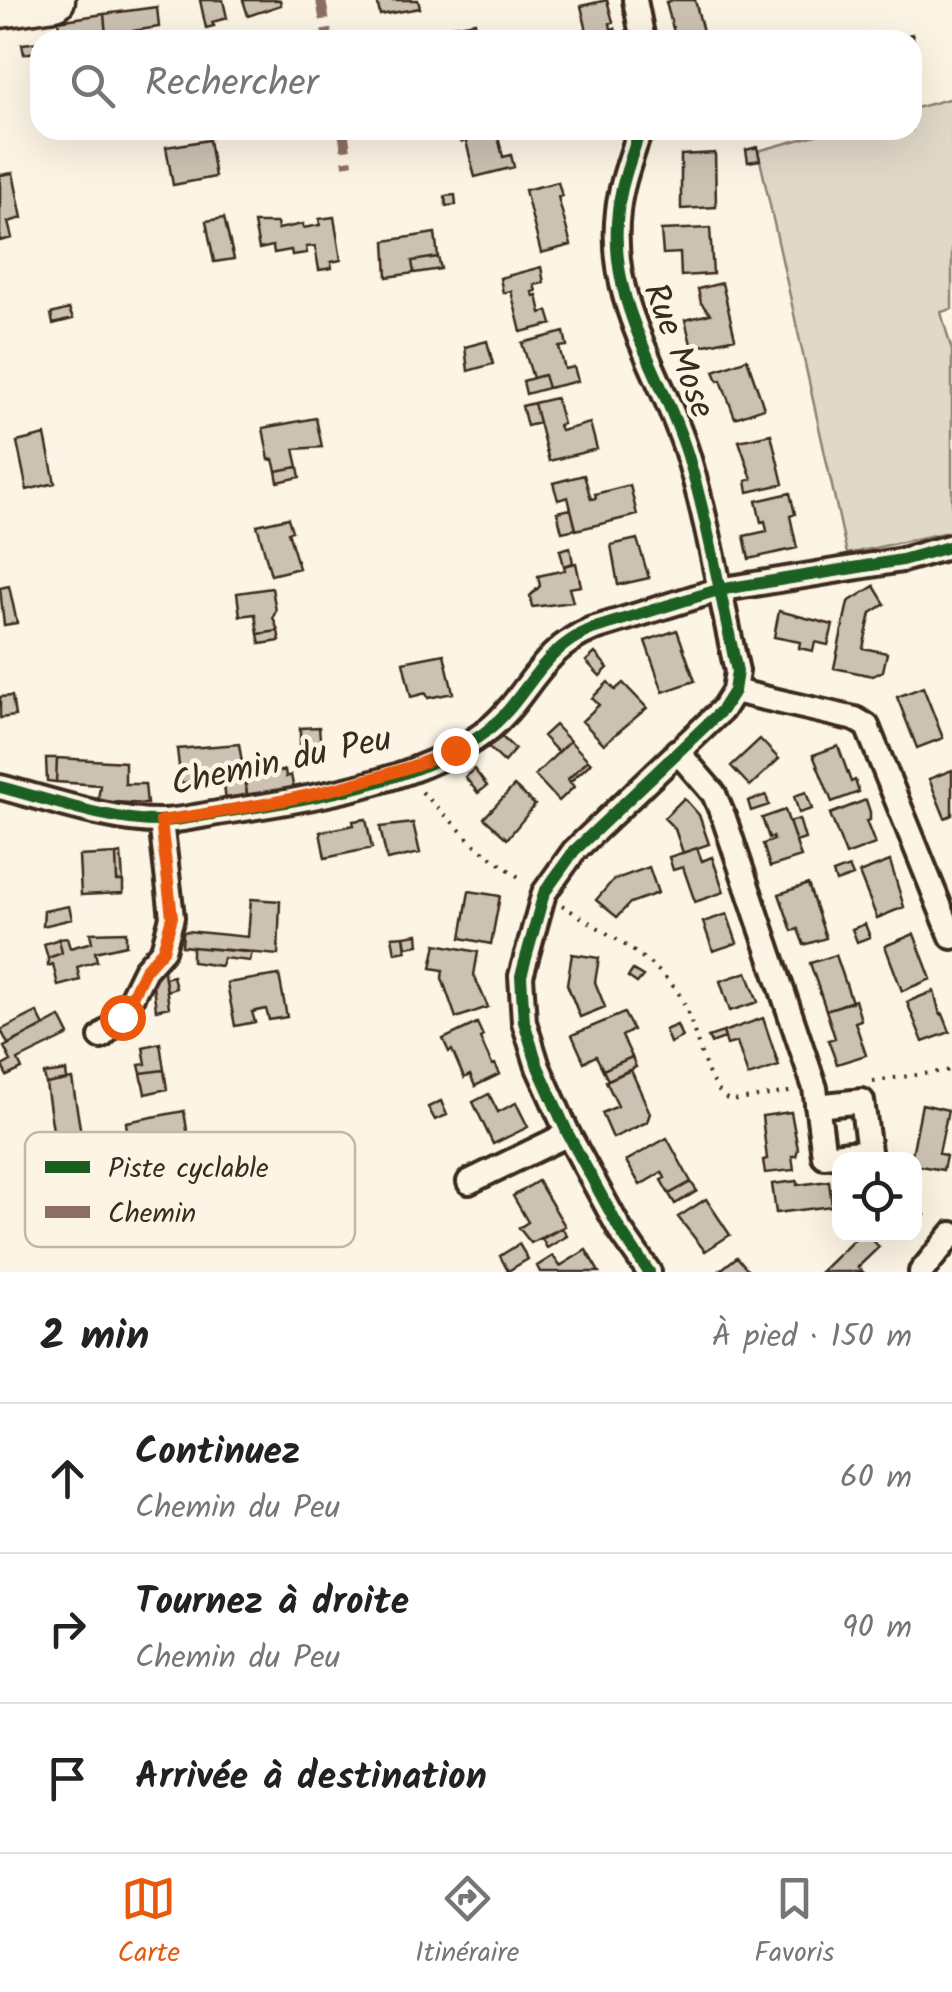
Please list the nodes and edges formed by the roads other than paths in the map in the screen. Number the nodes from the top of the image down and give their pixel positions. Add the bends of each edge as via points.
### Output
1 (55, 0) edge
2 (635, 0) edge
3 (0, 8) edge
4 (641, 30) edge
5 (637, 140) edge
6 (952, 546) edge
7 (718, 590) junction
8 (734, 691) junction
9 (677, 751) junction
10 (0, 787) edge
11 (161, 821) junction
12 (952, 937) edge
13 (101, 1037) dead end
14 (816, 1097) road end
15 (568, 1134) junction
16 (469, 1182) dead end
17 (952, 1234) edge
18 (649, 1272) edge
19 (921, 1272) edge

1 - 3 main road
2 - 4 street
5 - 7 street, Rue Mose via 618,210 619,276 690,461
6 - 7 street, Chemin du Peu
7 - 8 street, Rue Mose via 737,671
7 - 11 street, Chemin du Peu via 574,636 486,732 408,770 339,790
8 - 9 street
8 - 12 street via 867,726
9 - 14 street via 719,806
9 - 15 street via 574,851 544,893 521,976 524,1022
10 - 11 street, Chemin du Peu
11 - 13 street, Chemin du Peu via 172,917 163,950 122,1017
15 - 16 street
15 - 18 street
17 - 19 street

